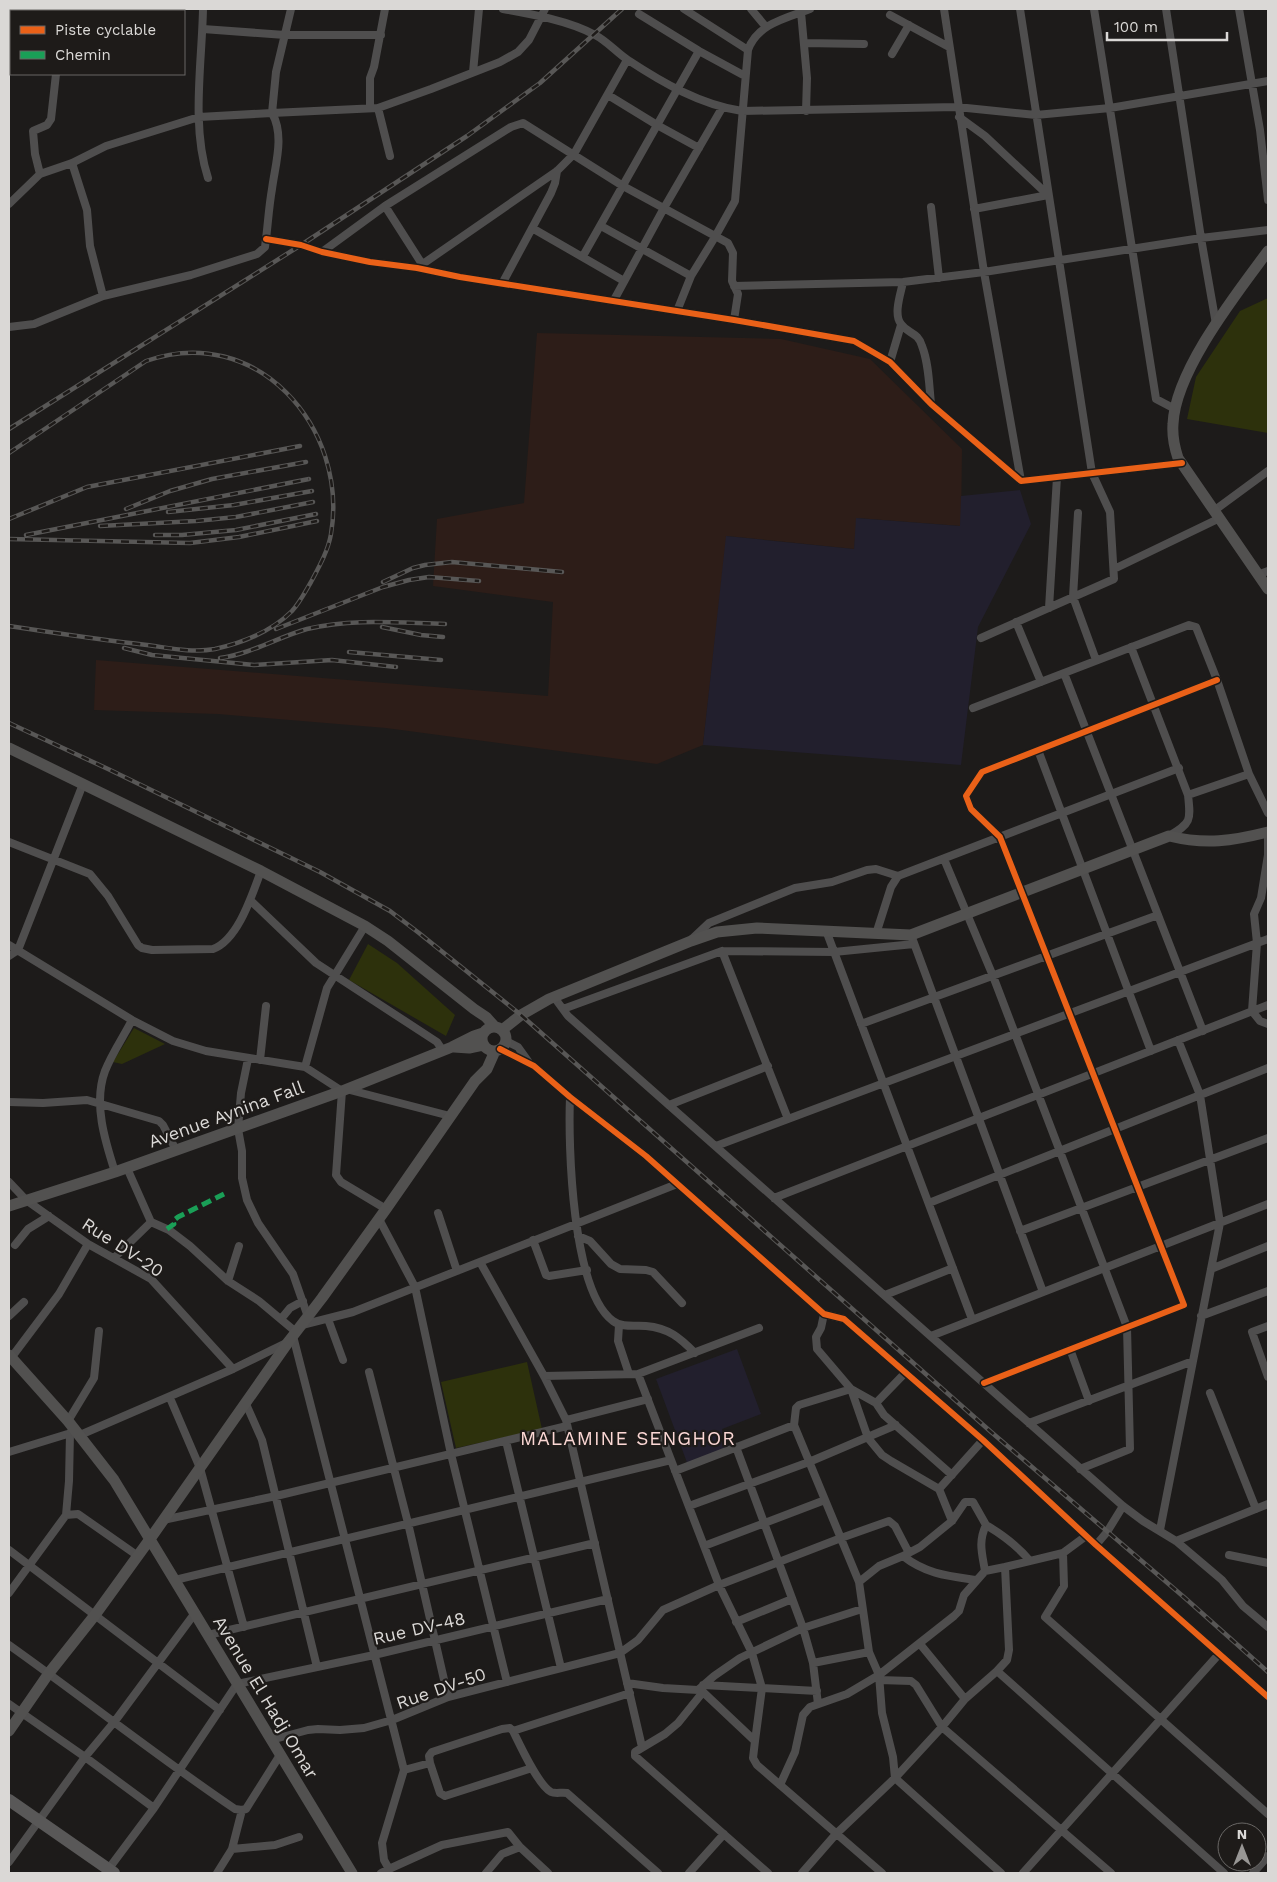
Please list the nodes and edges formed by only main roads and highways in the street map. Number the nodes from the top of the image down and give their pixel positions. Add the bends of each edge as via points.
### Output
1 (9, 1800) edge
2 (109, 1872) edge

1 - 2 main road

